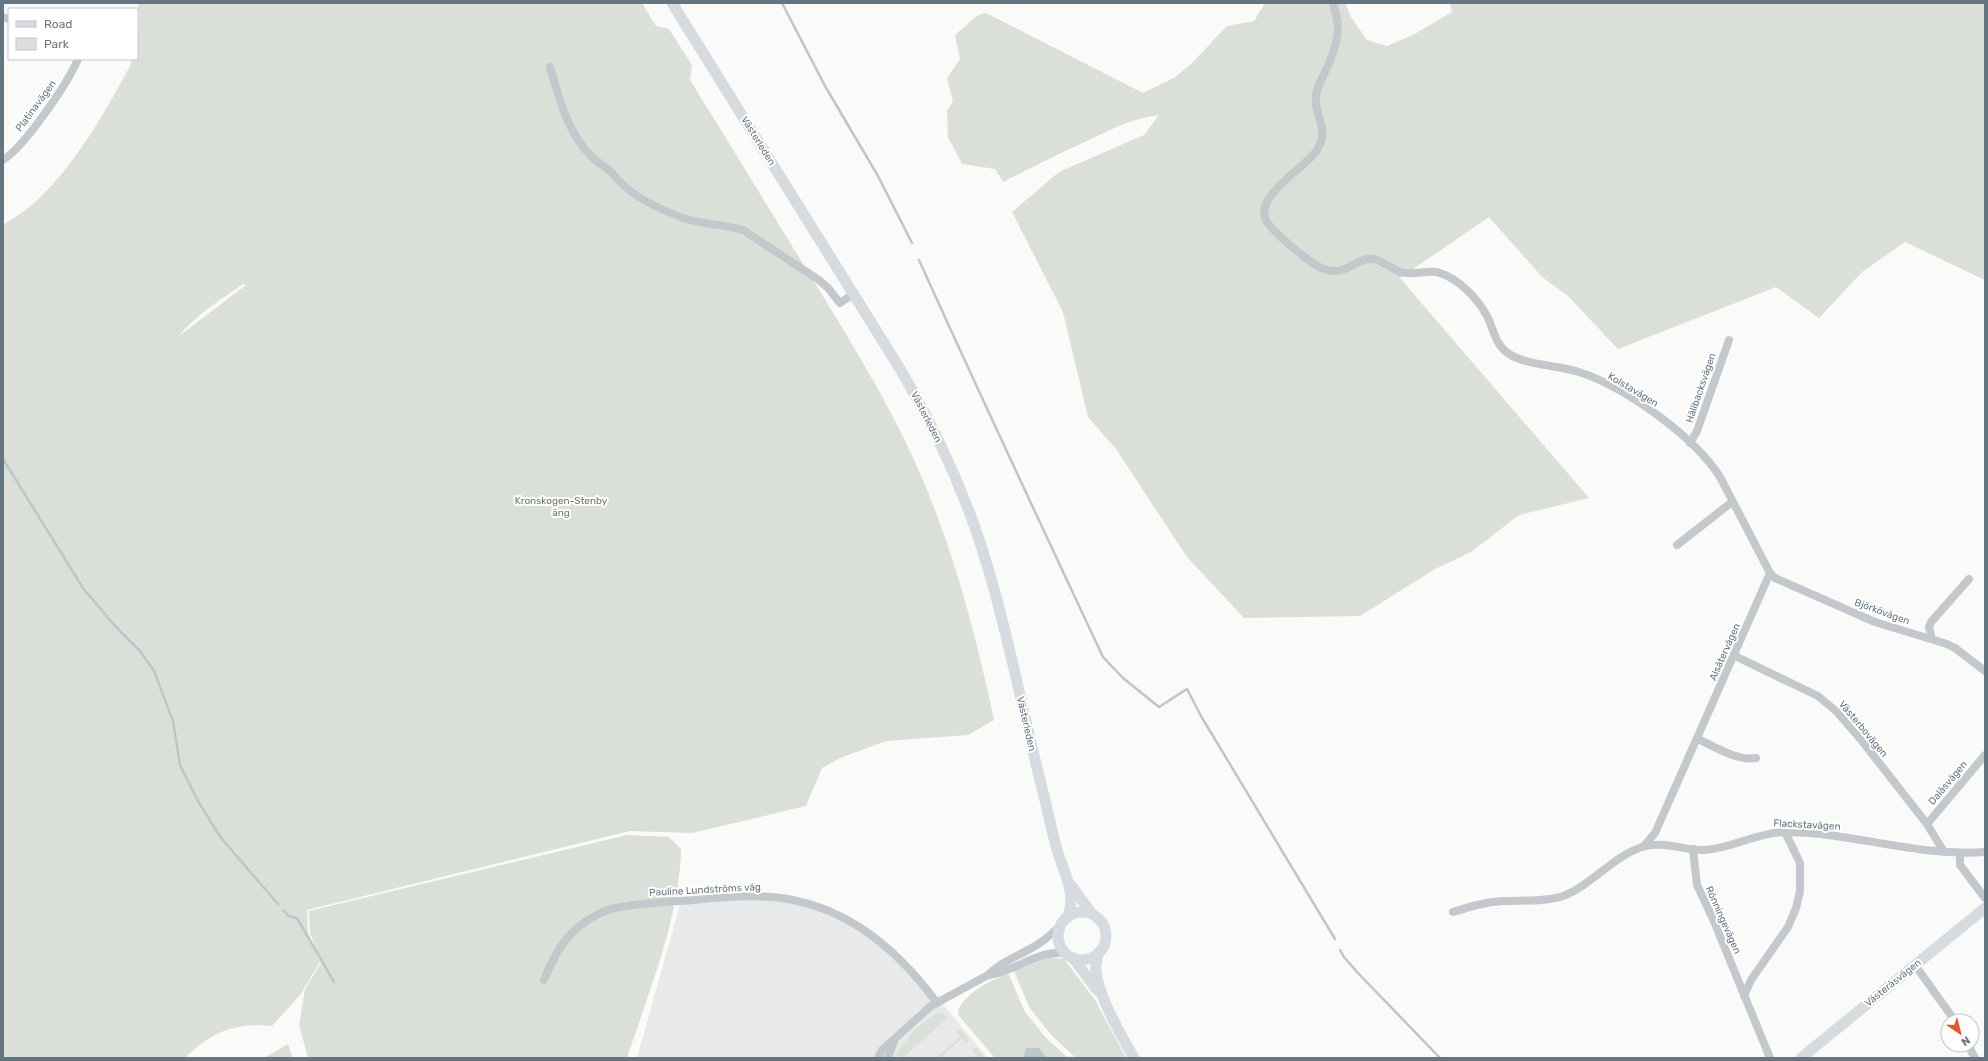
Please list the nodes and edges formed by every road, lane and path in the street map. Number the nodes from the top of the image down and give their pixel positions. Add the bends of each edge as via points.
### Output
1 (672, 3) edge
2 (1333, 3) edge
3 (77, 60) edge
4 (550, 67) dead end
5 (3, 160) edge
6 (855, 294) junction
7 (1729, 340) dead end
8 (1690, 443) junction
9 (1732, 502) junction
10 (1677, 545) dead end
11 (1770, 573) junction
12 (1969, 579) dead end
13 (1932, 639) junction
14 (1735, 656) junction
15 (1985, 671) edge
16 (1698, 739) junction
17 (1985, 755) edge
18 (1756, 758) dead end
19 (1927, 824) junction
20 (1785, 832) junction
21 (1644, 846) junction
22 (1693, 849) junction
23 (1944, 852) junction
24 (1985, 852) edge
25 (1960, 854) junction
26 (1068, 881) junction
27 (1985, 898) edge
28 (1985, 908) edge
29 (1453, 912) dead end
30 (1092, 914) junction
31 (1065, 921) junction
32 (1099, 952) junction
33 (1069, 955) junction
34 (1915, 966) junction
35 (988, 974) junction
36 (544, 980) dead end
37 (1744, 996) junction
38 (1104, 998) junction
39 (937, 1002) junction
40 (1949, 1013) edge
41 (894, 1040) junction
42 (878, 1058) edge
43 (888, 1058) edge
44 (1134, 1058) edge
45 (1770, 1058) edge
46 (1801, 1058) edge

1 - 6 main road, Västerleden
2 - 8 street, Kolstavägen via 1337,19 1337,37 1316,96 1323,136 1312,156 1272,194 1265,208 1264,216 1268,223 1300,254 1321,268 1341,271 1366,259 1375,259 1408,274 1437,272 1446,276 1458,283 1478,304 1487,317 1496,341 1508,354 1579,372 1597,380 1650,410
3 - 5 street, Platinavägen via 38,121 14,151
4 - 6 street via 558,97 581,143 592,157 629,191 683,218 743,230 820,280 840,303
6 - 26 main road, Västerleden via 921,406 973,522 993,587 1058,854
7 - 8 street, Hällbacksvägen
8 - 9 street, Kolstavägen via 1716,472
9 - 10 street
9 - 11 street, Kolstavägen
11 - 13 street, Björkövägen via 1775,578 1875,622
11 - 14 street, Alsätervägen
12 - 13 street via 1931,622 1929,627
13 - 15 street, Björkövägen via 1955,648
14 - 16 street, Alsätervägen
14 - 19 street, Västerbovägen via 1818,696 1836,711
16 - 18 street via 1738,757
16 - 21 street, Alsätervägen via 1655,833
17 - 19 street, Dalåsvägen
19 - 23 street, Västerbovägen
20 - 22 street, Flackstavägen via 1754,836 1713,849
20 - 23 street, Flackstavägen via 1855,838
20 - 37 street via 1800,863 1800,891 1796,908 1781,938 1751,980
21 - 22 street, Flackstavägen
21 - 29 street, Flackstavägen via 1621,857 1578,888 1562,896 1480,904
22 - 37 street, Rönningevägen via 1697,885
23 - 25 street, Flackstavägen
24 - 25 street, Flackstavägen
25 - 27 street via 1960,865
26 - 30 main road, Västerleden
26 - 31 main road, Västerleden via 1072,900
28 - 34 main road, Västeråsvägen
30 - 31 main road via 1080,912
30 - 32 main road via 1101,921 1105,932 1105,943
31 - 33 main road via 1059,940
31 - 35 street via 1048,938 995,967
32 - 33 main road via 1089,959 1081,960
32 - 38 main road via 1096,974
33 - 35 street via 1043,954 997,974
33 - 38 main road
34 - 40 street
34 - 46 main road, Västeråsvägen
35 - 39 street
36 - 39 street, Pauline Lundströms väg via 552,960 571,932 597,914 610,909 705,899 771,897 818,906 864,928 899,958
37 - 45 street, Rönningevägen
38 - 44 main road
39 - 41 street via 911,1022
41 - 42 street via 882,1050
41 - 43 street

